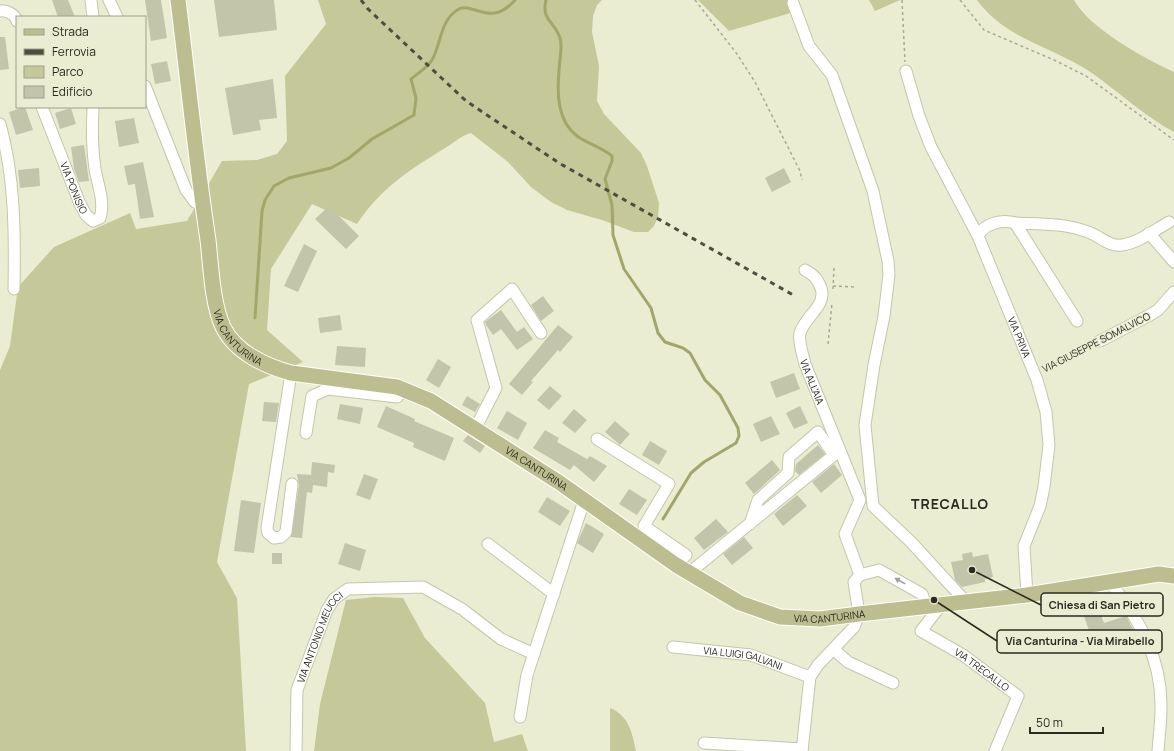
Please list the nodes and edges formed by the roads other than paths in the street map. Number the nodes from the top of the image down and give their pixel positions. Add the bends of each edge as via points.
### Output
1 (91, 0) edge
2 (110, 0) edge
3 (178, 0) edge
4 (793, 3) dead end
5 (93, 16) edge
6 (117, 16) edge
7 (906, 71) road end
8 (146, 89) edge
9 (42, 108) edge
10 (93, 108) edge
11 (0, 124) edge
12 (203, 206) junction
13 (1168, 222) dead end
14 (1015, 223) junction
15 (1149, 233) junction
16 (978, 236) junction
17 (1174, 262) edge
18 (805, 270) dead end
19 (14, 289) dead end
20 (1174, 292) edge
21 (1077, 321) dead end
22 (541, 333) dead end
23 (1100, 341) road end
24 (291, 373) junction
25 (404, 390) junction
26 (475, 429) junction
27 (306, 433) dead end
28 (597, 440) dead end
29 (292, 484) dead end
30 (584, 501) junction
31 (750, 524) junction
32 (488, 544) dead end
33 (676, 565) junction
34 (689, 573) junction
35 (860, 575) junction
36 (1174, 576) edge
37 (1109, 581) junction
38 (554, 594) junction
39 (1027, 595) junction
40 (966, 602) junction
41 (934, 606) junction
42 (859, 614) junction
43 (673, 647) dead end
44 (833, 649) junction
45 (534, 654) junction
46 (810, 677) junction
47 (893, 684) dead end
48 (520, 717) dead end
49 (704, 742) dead end
50 (802, 750) edge
51 (296, 751) edge
52 (995, 751) edge
53 (1158, 751) edge

1 - 5 street
2 - 6 street
3 - 12 main road, VIA CANTURINA
4 - 40 street via 809,46 832,75 872,192 888,261 889,275 884,316 865,425 873,506 911,542
7 - 16 street, VIA PRIVA via 931,147
8 - 12 street via 186,190 195,202
9 - 10 street, VIA PONISIO via 80,204 93,221 100,218 103,209 95,169
11 - 19 street via 12,196
12 - 24 main road, VIA CANTURINA via 216,302 223,327 236,345 255,359 274,369
13 - 15 street
14 - 15 street via 1064,226 1089,232 1121,246
14 - 16 street via 993,223
14 - 21 street
15 - 17 street
16 - 39 street, VIA PRIVA via 1034,374 1046,412 1050,445 1048,462 1040,506 1024,546
18 - 35 street, VIA ALL'AIA via 817,277 823,294 800,334 805,364 860,500 845,534
20 - 23 street, VIA GIUSEPPE SOMALVICO via 1158,310
22 - 26 street via 512,289 477,320 496,388
24 - 25 main road, VIA CANTURINA
24 - 29 street via 267,528 268,533 274,538 281,537 286,532
25 - 26 main road, VIA CANTURINA via 431,401
25 - 27 street via 397,396 328,389 312,396
26 - 30 main road, VIA CANTURINA
28 - 33 street via 669,484 644,526 686,555
30 - 33 main road, VIA CANTURINA
30 - 38 street
31 - 31 street via 834,455 818,432 789,457 788,473 758,500
31 - 34 street
32 - 38 street
33 - 34 main road, VIA CANTURINA
34 - 42 main road, VIA CANTURINA via 740,603 780,617 820,619
41 -> 35 street via 922,594 879,570
35 - 42 street via 854,582
36 - 37 main road, VIA CANTURINA via 1159,574
37 - 39 main road, VIA CANTURINA
37 - 53 street via 1131,609 1149,641 1159,674 1161,708
38 - 45 street
39 - 40 main road, VIA CANTURINA
40 - 41 main road, VIA CANTURINA
41 - 42 main road, VIA CANTURINA
41 - 52 street, VIA TRECALLO via 921,631 963,655 1018,696
42 - 44 street via 854,627
43 - 46 street, VIA LUIGI GALVANI via 751,655
44 - 46 street
44 - 47 street via 848,662
45 - 48 street via 527,675
45 - 51 street, VIA ANTONIO MEUCCI via 501,639 462,608 423,587 348,589 334,599 328,610 297,690
46 - 50 street
49 - 50 street

